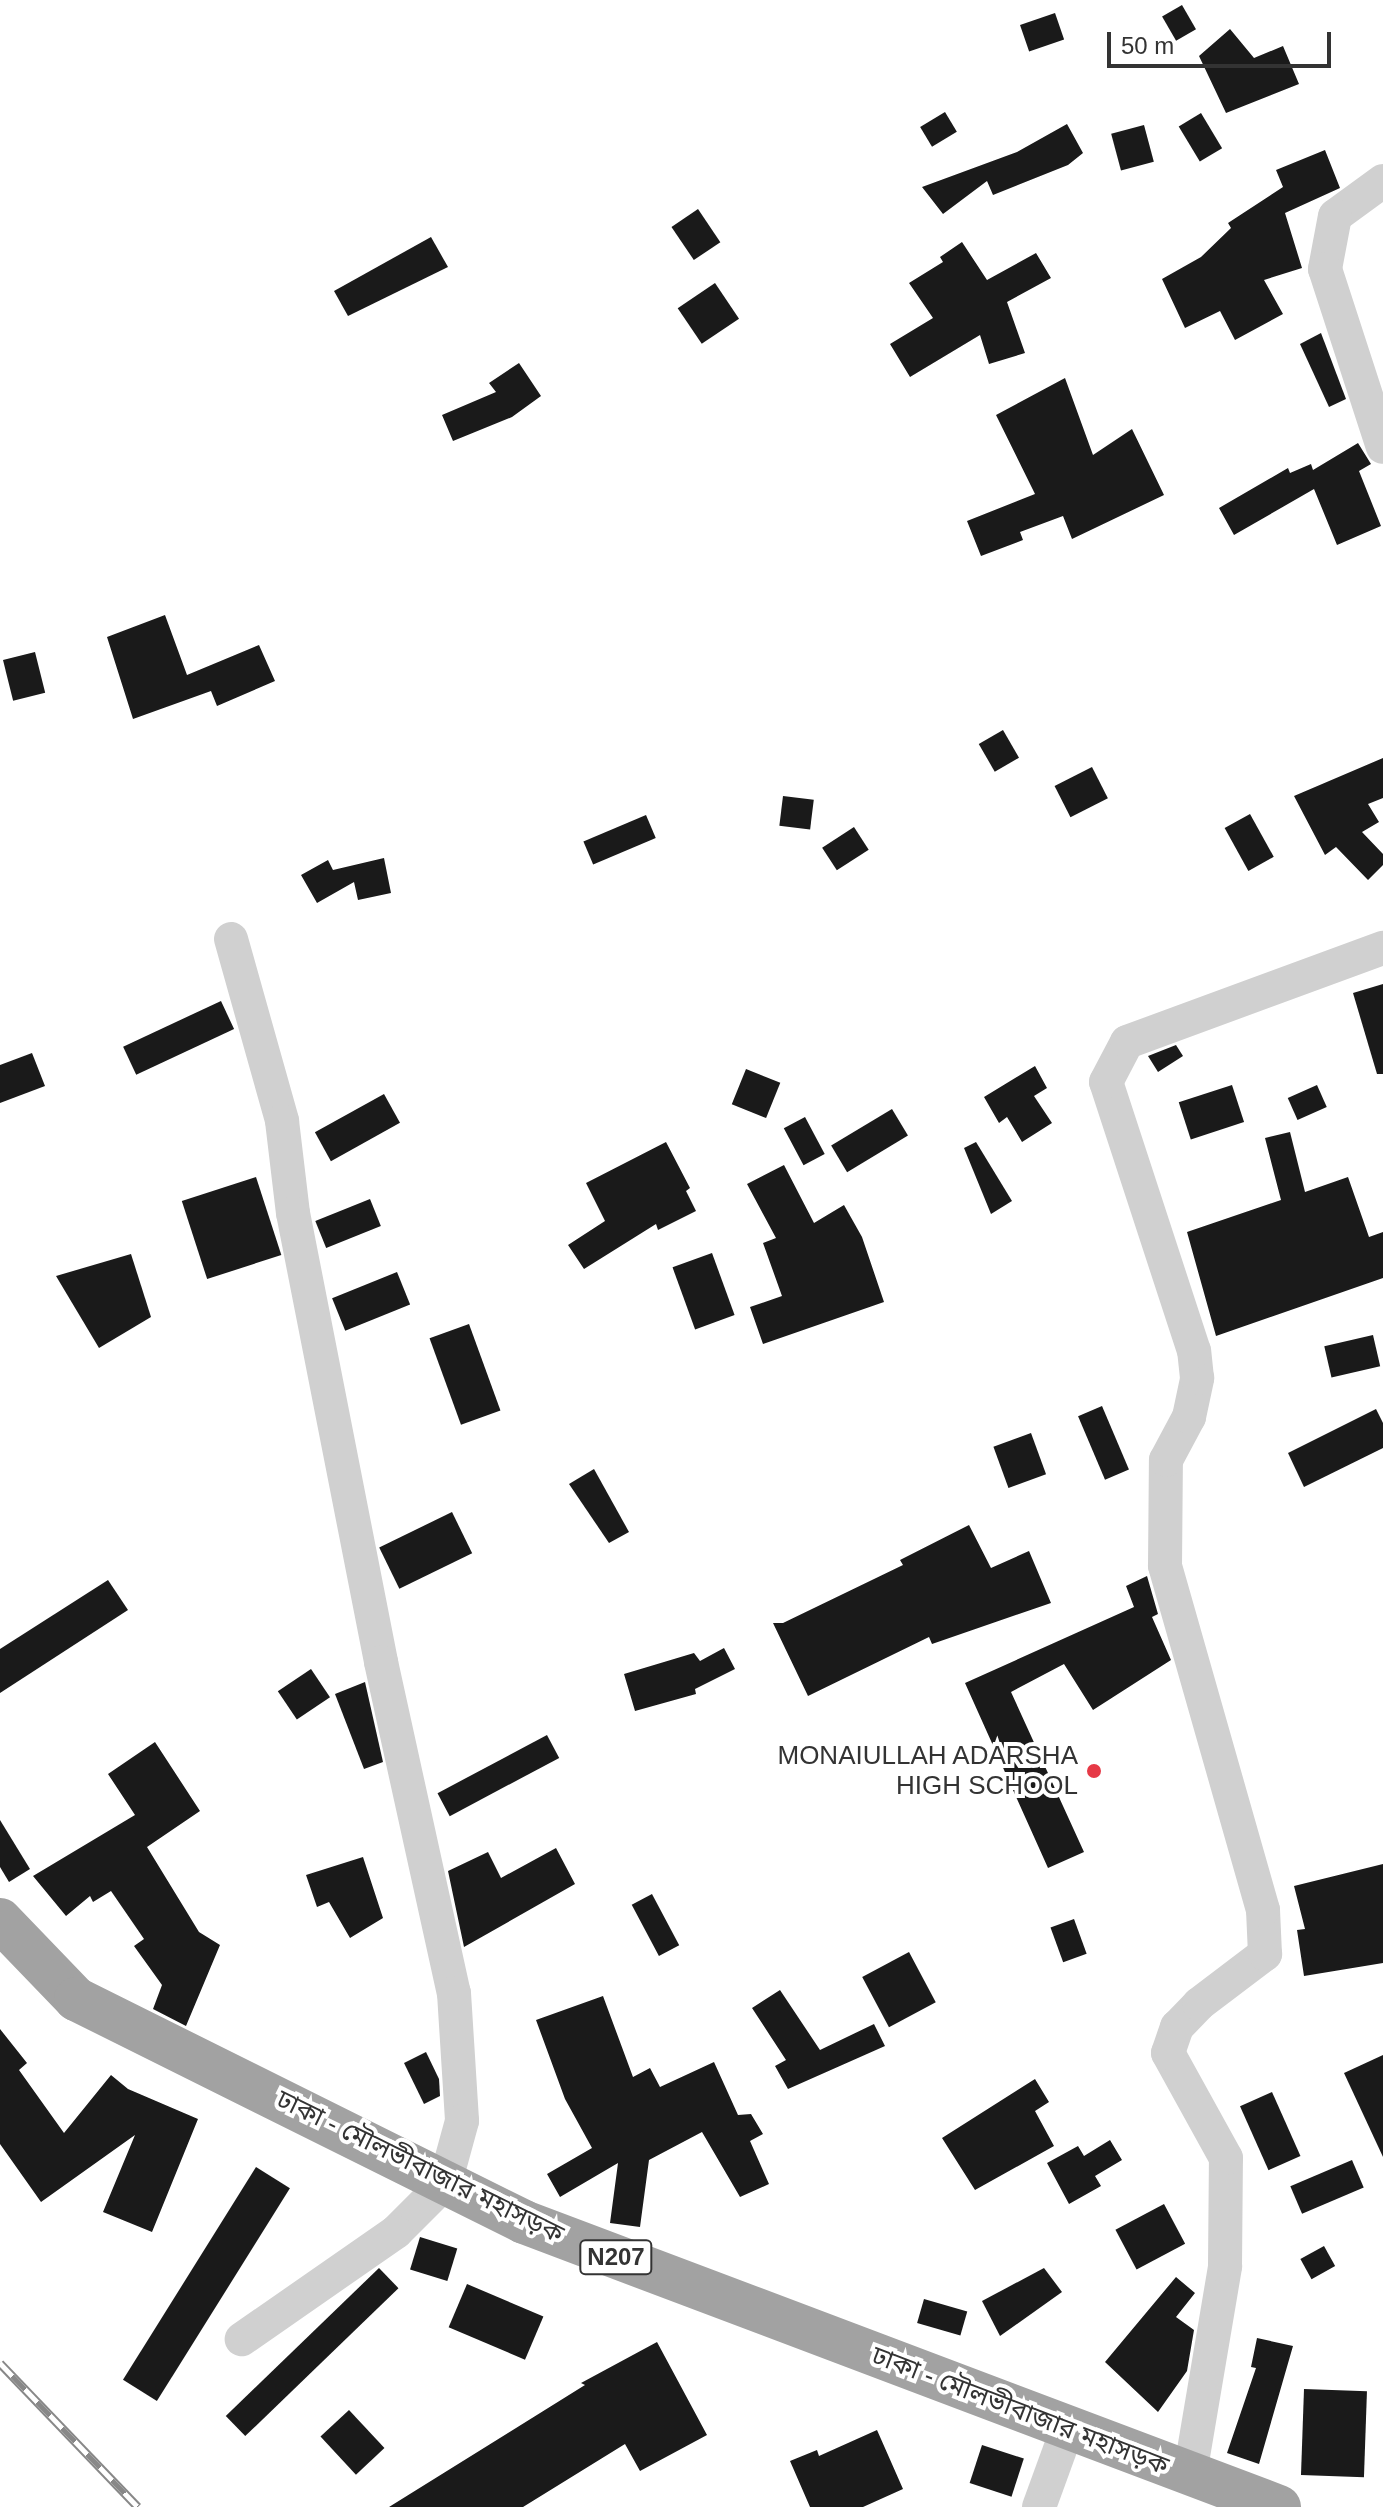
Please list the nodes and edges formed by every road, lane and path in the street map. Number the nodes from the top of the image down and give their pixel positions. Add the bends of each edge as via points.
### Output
1 (1383, 181) edge
2 (1383, 447) edge
3 (231, 939) dead end
4 (1383, 948) edge
5 (0, 1920) edge
6 (445, 2183) junction
7 (242, 2339) dead end
8 (1067, 2430) junction
9 (1190, 2474) junction
10 (1039, 2507) edge
11 (1279, 2507) edge

1 - 2 street via 1335,216 1325,269
3 - 6 street via 282,1121 299,1244 454,1993 462,2121
4 - 9 street via 1127,1042 1106,1082 1194,1351 1197,1378 1189,1417 1166,1460 1165,1566 1263,1910 1265,1954 1199,2004 1177,2027 1168,2053 1226,2158 1225,2266
5 - 6 highway, ঢাকা - মৌলভীবাজার মহাসড়ক / N207 via 76,1999
6 - 7 street via 396,2232
6 - 8 highway, ঢাকা - মৌলভীবাজার মহাসড়ক / N207 via 524,2222
8 - 9 highway, ঢাকা - মৌলভীবাজার মহাসড়ক / N207
8 - 10 street
9 - 11 highway, ঢাকা - মৌলভীবাজার মহাসড়ক / N207

